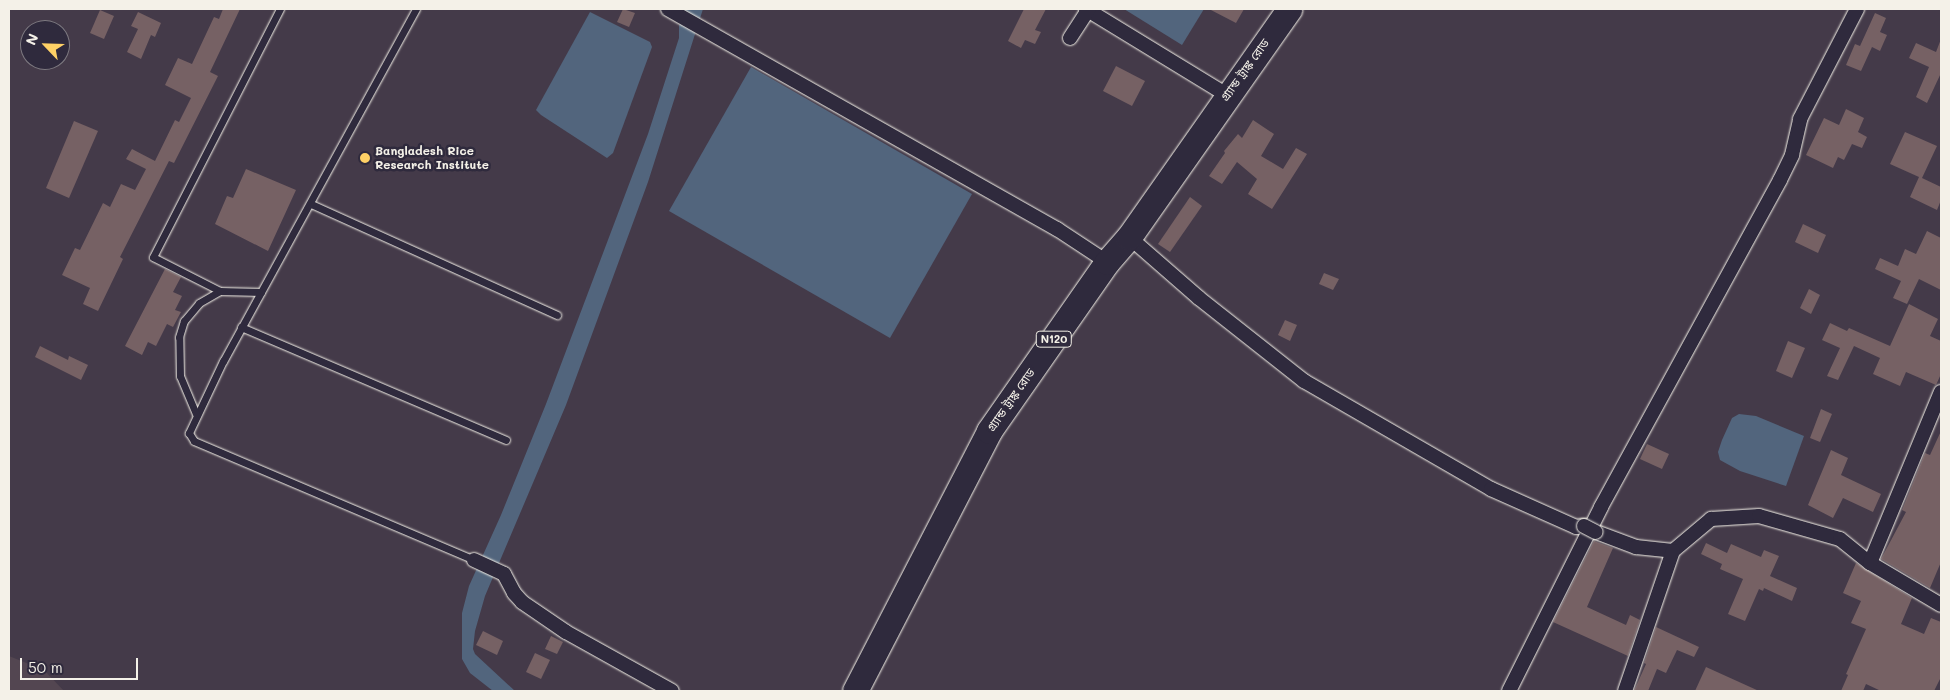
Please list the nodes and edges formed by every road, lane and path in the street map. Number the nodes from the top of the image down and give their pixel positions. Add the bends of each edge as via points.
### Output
1 (280, 9) edge
2 (416, 9) edge
3 (1088, 9) edge
4 (1290, 9) edge
5 (1857, 9) edge
6 (671, 10) edge
7 (1070, 38) dead end
8 (1227, 96) junction
9 (311, 204) junction
10 (1130, 237) junction
11 (1108, 262) junction
12 (220, 292) junction
13 (262, 292) junction
14 (557, 315) dead end
15 (242, 328) junction
16 (1941, 392) edge
17 (196, 414) junction
18 (1936, 417) edge
19 (506, 440) dead end
20 (1673, 551) junction
21 (474, 560) joint
22 (1870, 563) junction
23 (1941, 605) edge
24 (672, 691) edge
25 (855, 691) edge
26 (1509, 691) edge
27 (1625, 691) edge

1 - 12 lane via 153,257
2 - 9 lane
3 - 7 street
3 - 8 street
4 - 8 highway, গ্র্যান্ড ট্রাঙ্ক রোড / N120
5 - 26 street via 1800,119 1792,155 1780,180 1601,507
6 - 11 street via 1057,229
8 - 10 highway, গ্র্যান্ড ট্রাঙ্ক রোড / N120
9 - 13 lane
9 - 14 lane
10 - 11 highway, গ্র্যান্ড ট্রাঙ্ক রোড / N120
10 - 20 street via 1199,298 1304,381 1491,489 1576,527 1590,529 1636,547
11 - 25 highway, গ্র্যান্ড ট্রাঙ্ক রোড / N120 via 989,431
12 - 13 lane
12 - 17 lane via 199,303 179,337 180,376
13 - 15 lane
15 - 17 lane
15 - 19 lane
16 - 18 street
17 - 21 lane via 189,433 194,441
18 - 22 street
20 - 22 street via 1711,519 1759,516 1840,539
20 - 27 street
21 - 24 street via 504,574 522,602 566,632
22 - 23 street

